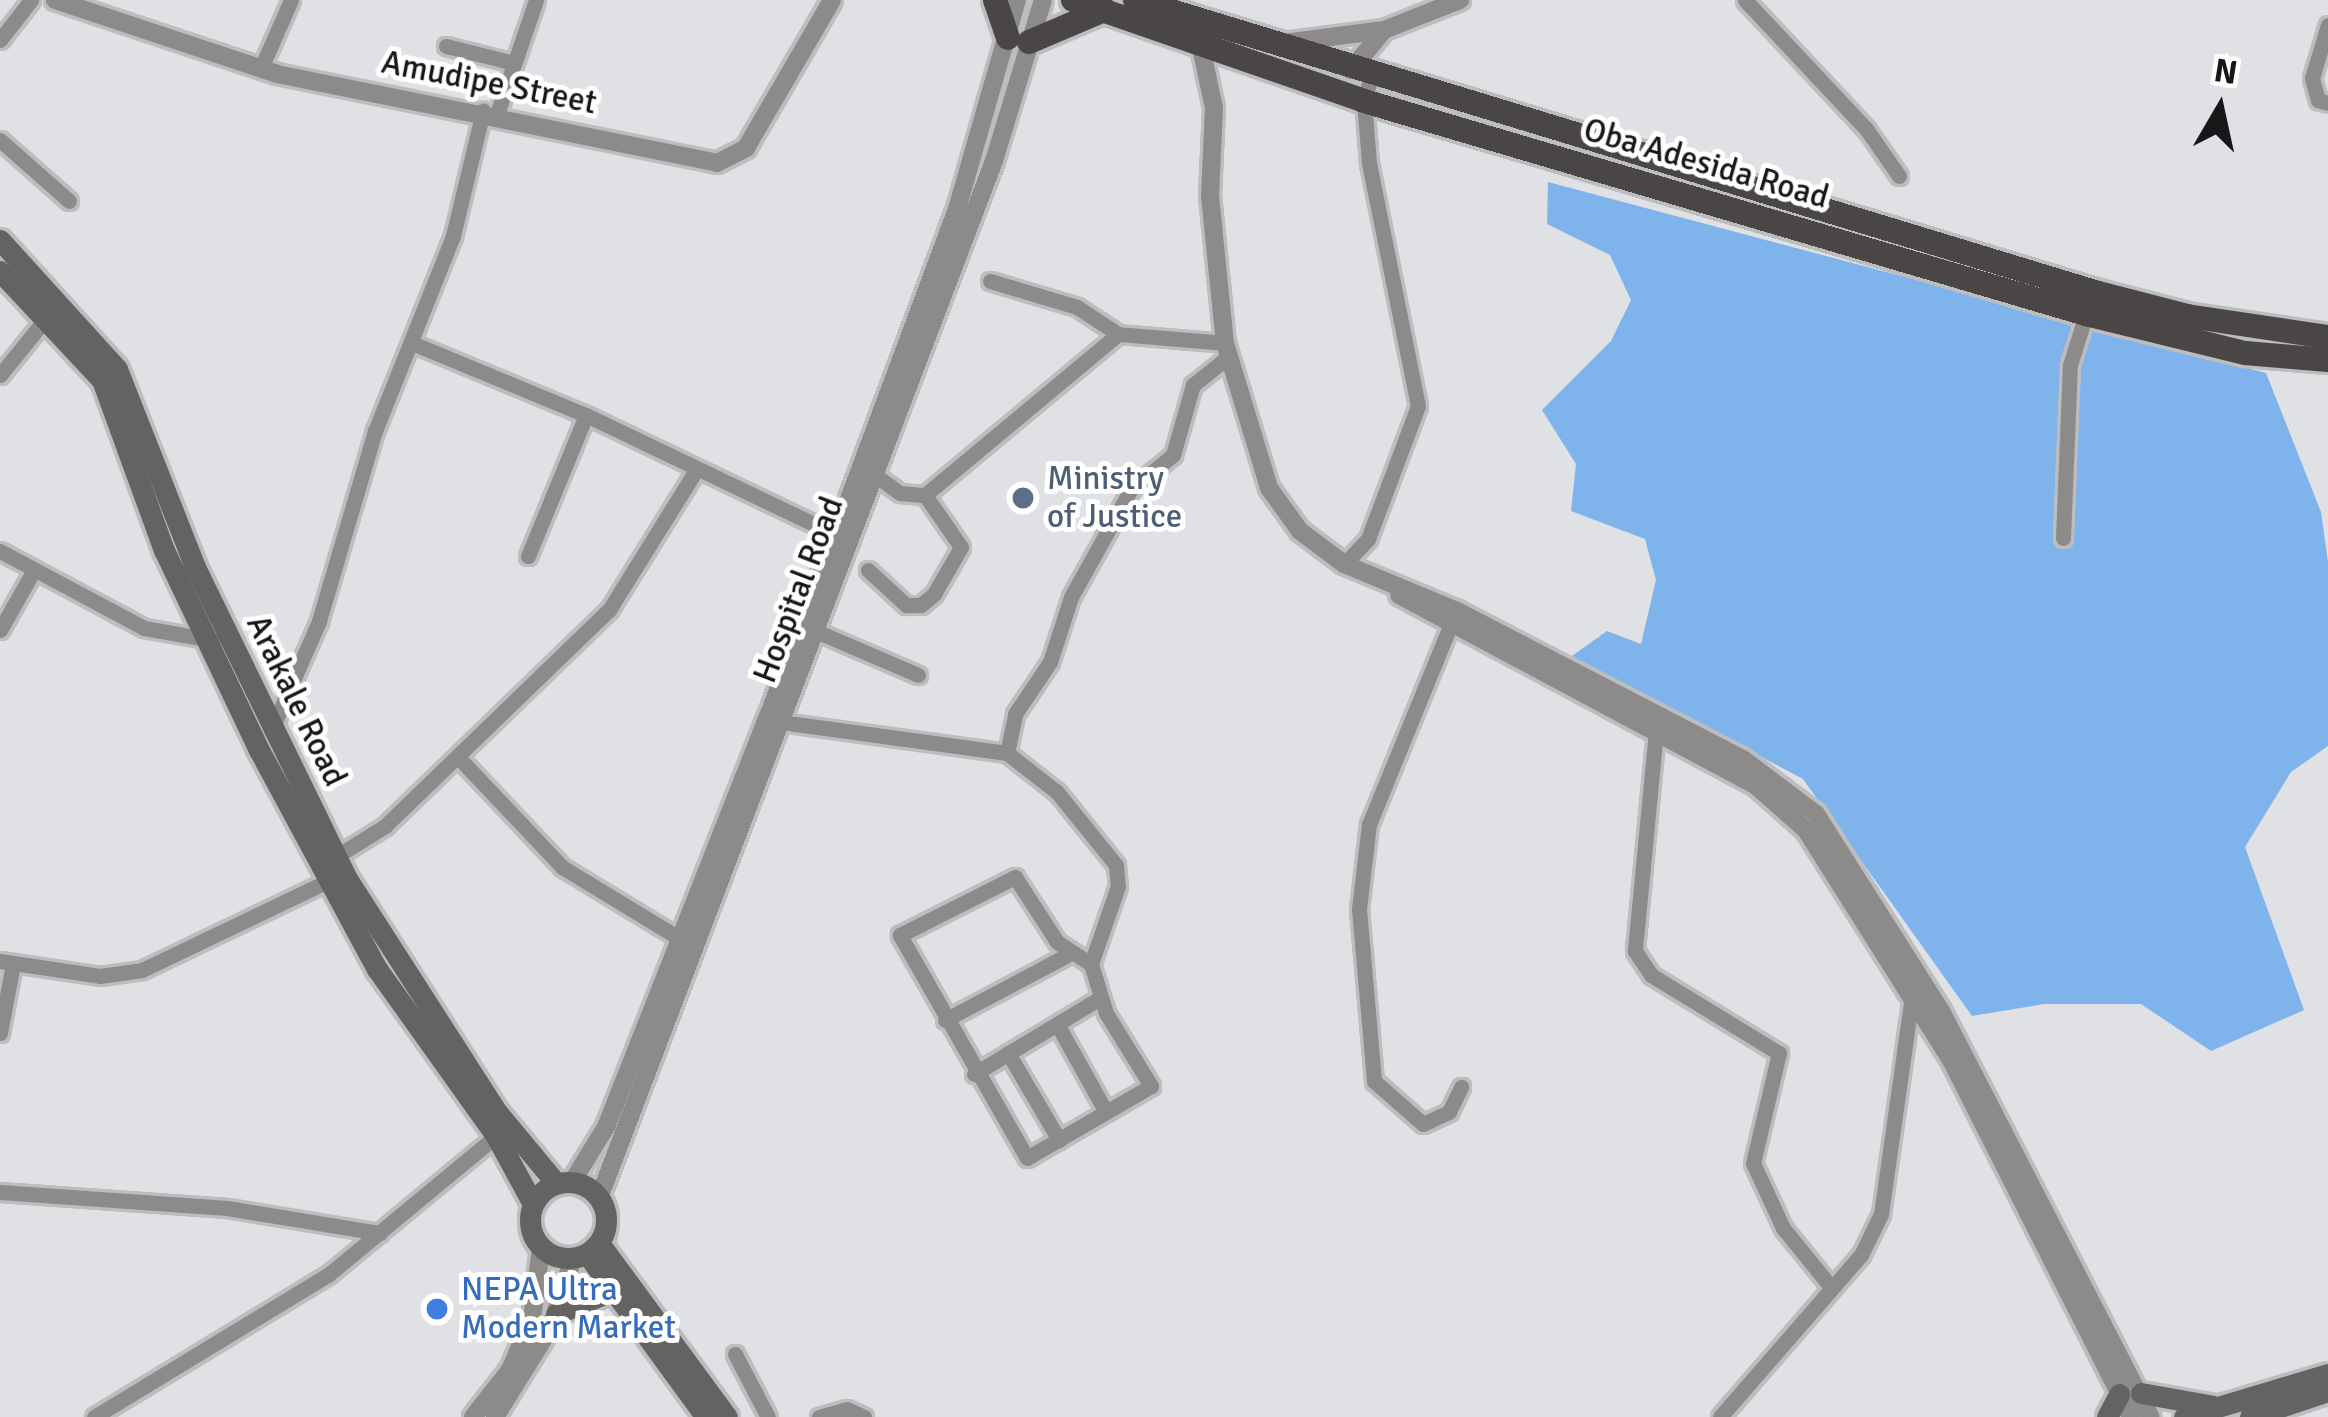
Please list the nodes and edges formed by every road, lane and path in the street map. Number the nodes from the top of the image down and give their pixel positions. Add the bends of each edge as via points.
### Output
1 (31, 0) edge
2 (55, 0) edge
3 (291, 0) edge
4 (536, 0) edge
5 (832, 0) edge
6 (995, 0) edge
7 (1017, 0) edge
8 (1042, 0) edge
9 (1073, 0) edge
10 (1135, 0) edge
11 (1460, 0) edge
12 (1745, 0) edge
13 (1104, 10) junction
14 (2328, 25) edge
15 (1384, 30) junction
16 (0, 40) edge
17 (1019, 40) junction
18 (1200, 43) junction
19 (1273, 44) junction
20 (446, 46) dead end
21 (510, 62) junction
22 (261, 68) junction
23 (1362, 82) junction
24 (2328, 103) edge
25 (490, 113) junction
26 (0, 140) edge
27 (1899, 176) dead end
28 (69, 202) dead end
29 (0, 240) edge
30 (0, 271) edge
31 (990, 281) dead end
32 (2086, 314) junction
33 (47, 316) junction
34 (1118, 334) junction
35 (2328, 337) edge
36 (412, 343) junction
37 (1227, 350) junction
38 (2328, 360) edge
39 (0, 375) edge
40 (586, 415) junction
41 (695, 472) junction
42 (874, 475) junction
43 (925, 495) junction
44 (834, 533) junction
45 (2062, 538) dead end
46 (1368, 539) junction
47 (0, 551) edge
48 (528, 556) dead end
49 (1344, 563) junction
50 (34, 570) junction
51 (868, 570) dead end
52 (1379, 580) junction
53 (1450, 626) junction
54 (0, 630) edge
55 (816, 631) junction
56 (217, 639) junction
57 (918, 675) dead end
58 (781, 722) junction
59 (1655, 731) junction
60 (270, 732) junction
61 (1006, 753) junction
62 (460, 758) junction
63 (337, 856) junction
64 (328, 881) junction
65 (682, 940) junction
66 (1069, 954) junction
67 (6, 962) edge
68 (1091, 964) junction
69 (1912, 992) junction
70 (1100, 998) junction
71 (945, 1020) junction
72 (1057, 1024) junction
73 (0, 1034) edge
74 (1008, 1053) junction
75 (974, 1074) junction
76 (1461, 1087) dead end
77 (1106, 1112) junction
78 (496, 1136) junction
79 (1059, 1140) junction
80 (564, 1183) junction
81 (0, 1192) edge
82 (599, 1198) junction
83 (532, 1204) junction
84 (380, 1233) junction
85 (542, 1248) junction
86 (586, 1252) junction
87 (1831, 1287) junction
88 (614, 1290) junction
89 (556, 1314) junction
90 (735, 1354) dead end
91 (2328, 1374) edge
92 (2328, 1391) edge
93 (2130, 1394) junction
94 (2220, 1408) junction
95 (94, 1417) edge
96 (472, 1417) edge
97 (495, 1417) edge
98 (706, 1417) edge
99 (727, 1417) edge
100 (768, 1417) edge
101 (819, 1417) edge
102 (865, 1417) edge
103 (1720, 1417) edge
104 (2107, 1417) edge
105 (2131, 1417) edge
106 (2151, 1417) edge
107 (2184, 1417) edge
108 (2250, 1417) edge

1 - 16 street
2 - 22 street, Amudipe Street
3 - 22 street
4 - 21 street
5 - 25 street, Amudipe Street via 734,158 697,159
6 - 17 main road
7 - 17 street, Hospital Road
8 - 17 street, Hospital Road
9 - 13 main road, Oba Adesida Road
10 - 19 main road, Oba Adesida Road
11 - 15 street
12 - 27 street via 1868,130
13 - 17 main road
13 - 18 main road, Oba Adesida Road
14 - 24 street via 2312,78 2318,100
15 - 19 street
15 - 23 street
17 - 42 street, Hospital Road via 994,161
17 - 44 street, Hospital Road
18 - 23 main road, Oba Adesida Road
18 - 37 street via 1214,108 1210,196
19 - 23 main road, Oba Adesida Road
20 - 21 street
21 - 25 street
22 - 25 street, Amudipe Street
23 - 32 main road, Oba Adesida Road
23 - 35 main road, Oba Adesida Road via 2095,292 2187,316
23 - 46 street via 1418,390
25 - 36 street
26 - 28 street
29 - 56 main road, Arakale Road via 117,369
30 - 33 main road, Arakale Road
31 - 34 street via 1077,307
32 - 38 main road, Oba Adesida Road via 2245,353
32 - 45 street via 2070,365
33 - 39 street
33 - 56 main road, Arakale Road via 102,380 153,524
34 - 37 street
34 - 43 street
36 - 40 street
36 - 60 street via 375,431 319,621
37 - 49 street via 1269,488 1300,531
37 - 61 street via 1193,385 1173,454 1131,490 1071,597 1050,662 1015,714
40 - 41 street
40 - 48 street
41 - 44 street
41 - 62 street via 609,610
42 - 43 street via 900,493
42 - 55 street, Hospital Road
43 - 51 street via 961,548 934,594 906,605
44 - 65 street, Hospital Road
46 - 49 street
46 - 52 street
47 - 50 street
49 - 52 street
50 - 54 street
50 - 56 street via 144,628
52 - 53 street
52 - 93 street via 1457,611 1743,759 1816,814 1941,1011
53 - 59 street
53 - 76 street via 1370,824 1359,909 1374,1081 1424,1124 1449,1112
55 - 57 street
55 - 58 street, Hospital Road
56 - 60 main road, Arakale Road
56 - 64 main road, Arakale Road
58 - 61 street
58 - 82 street, Hospital Road
59 - 69 street via 1774,798 1848,887
59 - 87 street via 1635,951 1651,975 1760,1034 1779,1053 1753,1163 1783,1228
60 - 63 main road, Arakale Road
61 - 68 street via 1058,792 1116,865 1118,886
62 - 63 street via 385,826
62 - 65 street via 562,867
63 - 80 main road, Arakale Road via 446,1036
64 - 67 street via 142,970 100,976
64 - 78 main road, Arakale Road via 376,969
65 - 80 street, Hospital Road via 606,1127
66 - 68 street
66 - 71 street
66 - 71 street via 1015,877 900,935
67 - 73 street
68 - 70 street
69 - 87 street via 1881,1214 1861,1256
69 - 93 street
70 - 72 street
70 - 77 street via 1151,1086
71 - 75 street
72 - 74 street
72 - 77 street
74 - 75 street
74 - 79 street
75 - 79 street via 1027,1158
77 - 79 street
78 - 83 main road, Arakale Road
78 - 84 street
80 - 82 main road
80 - 83 main road
81 - 84 street via 227,1208
82 - 86 main road via 606,1213
83 - 85 main road via 529,1220
84 - 95 street via 198,1360
85 - 86 main road
85 - 96 street via 532,1319 510,1370
86 - 88 main road
86 - 89 street
86 - 99 main road
87 - 103 street
88 - 89 main road
88 - 98 main road
89 - 97 street
90 - 100 street
91 - 94 main road
92 - 108 main road
93 - 94 main road
93 - 104 main road
93 - 105 street
93 - 106 street
94 - 107 main road
101 - 102 street via 847,1409

